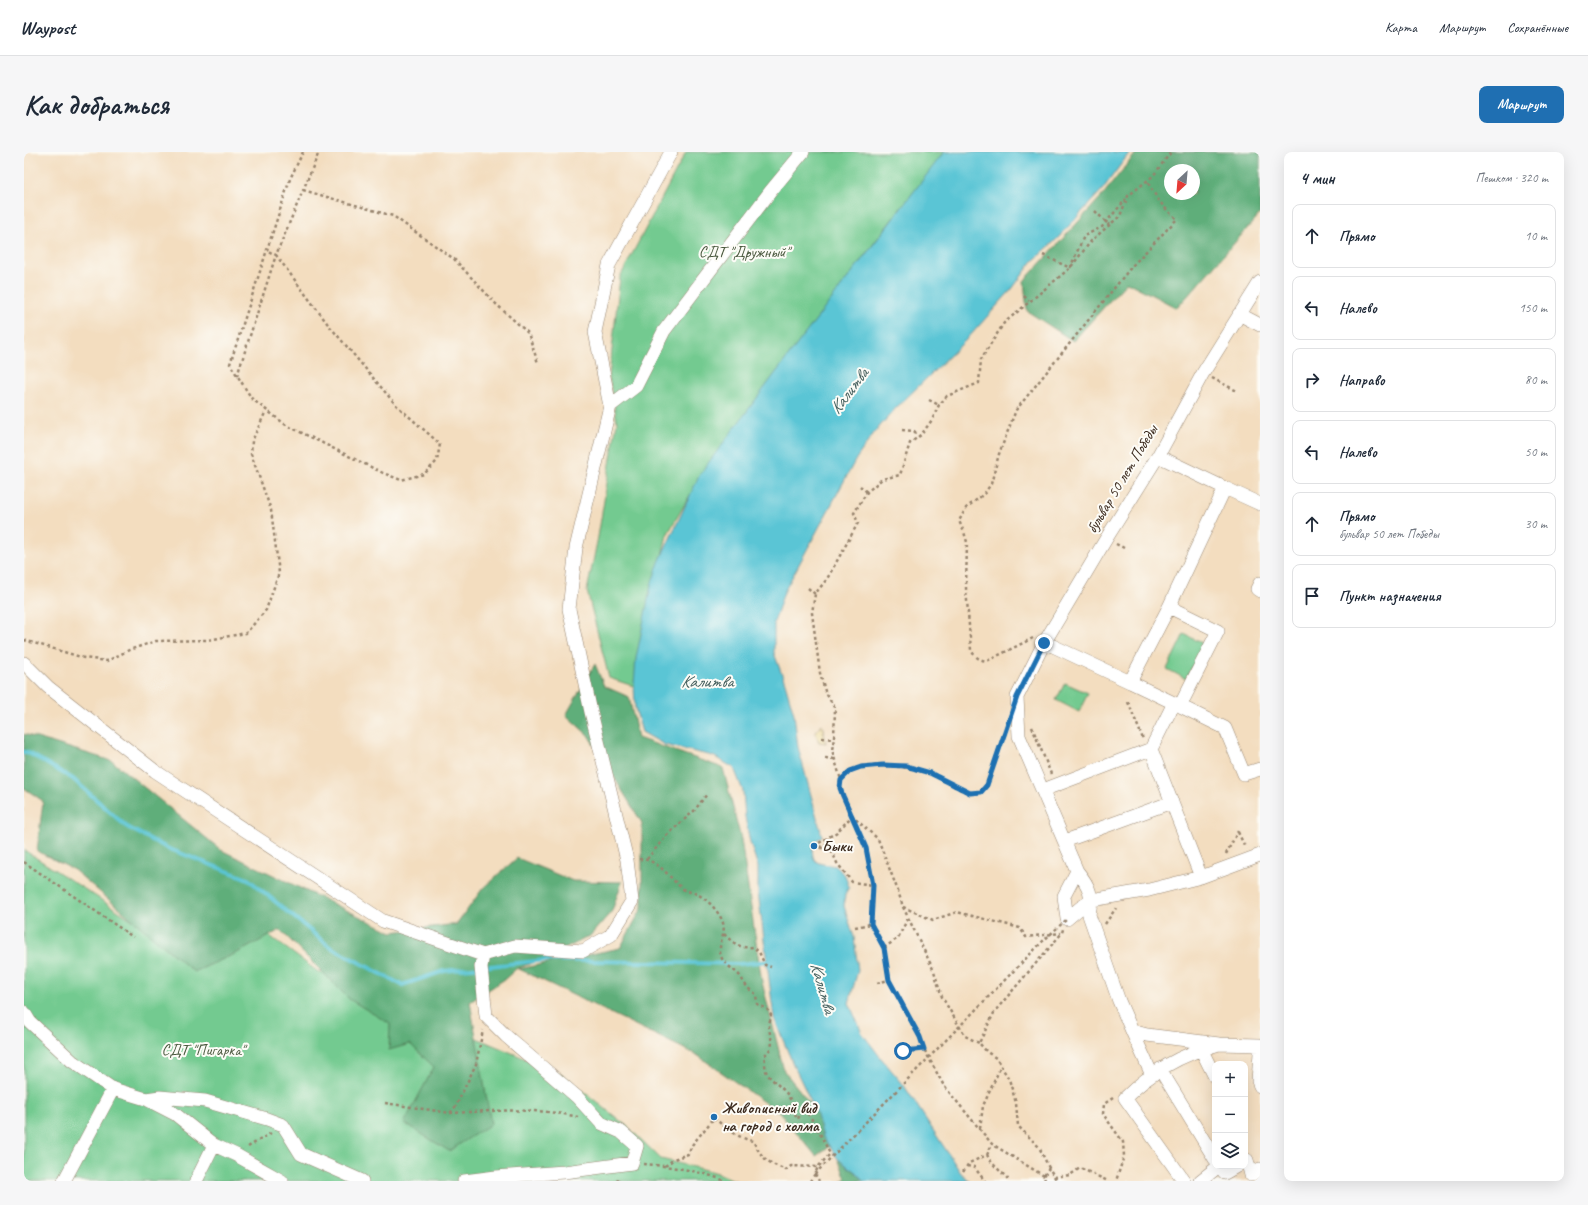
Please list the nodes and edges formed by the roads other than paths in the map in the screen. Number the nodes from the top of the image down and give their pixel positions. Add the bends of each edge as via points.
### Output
1 (671, 152) edge
2 (803, 152) edge
3 (1260, 282) edge
4 (1239, 314) junction
5 (1260, 325) edge
6 (610, 406) junction
7 (1158, 456) junction
8 (1225, 488) junction
9 (1260, 504) edge
10 (1260, 583) edge
11 (1260, 591) edge
12 (1169, 607) junction
13 (1039, 641) junction
14 (24, 663) edge
15 (1130, 682) junction
16 (1177, 704) junction
17 (1149, 750) junction
18 (1260, 769) edge
19 (1049, 788) junction
20 (1172, 802) junction
21 (1065, 841) junction
22 (1255, 856) edge
23 (1077, 871) junction
24 (1201, 877) junction
25 (1092, 900) junction
26 (483, 955) junction
27 (26, 1020) edge
28 (1132, 1031) junction
29 (1219, 1044) junction
30 (1260, 1046) edge
31 (1201, 1049) junction
32 (1260, 1053) edge
33 (1156, 1072) junction
34 (1212, 1072) edge
35 (1260, 1086) edge
36 (113, 1089) junction
37 (146, 1099) junction
38 (214, 1145) junction
39 (1212, 1155) edge
40 (1248, 1167) edge
41 (1215, 1169) edge
42 (1222, 1169) edge
43 (1231, 1169) edge
44 (1255, 1175) edge
45 (64, 1181) edge
46 (196, 1181) edge
47 (282, 1181) edge
48 (362, 1181) edge
49 (464, 1181) edge
50 (1184, 1181) edge
51 (1200, 1181) edge

1 - 6 street via 610,265 596,332
2 - 6 street via 664,330 636,386
3 - 4 street, бульвар 50 лет Победы
4 - 5 street
4 - 7 street, бульвар 50 лет Победы via 1203,373
6 - 26 street via 576,548 569,609 627,860 632,901 611,935 583,951 516,946
7 - 8 street
7 - 13 street, бульвар 50 лет Победы
8 - 9 street
8 - 12 street
10 - 11 street via 1257,589
12 - 15 street
12 - 16 street via 1218,630
13 - 15 street
13 - 19 street, бульвар 50 лет Победы via 1017,697 1019,736
14 - 26 street via 48,687 155,771 383,921
15 - 16 street
16 - 17 street
16 - 18 street via 1225,728 1244,774
17 - 19 street
17 - 20 street
19 - 21 street
20 - 21 street
20 - 24 street
21 - 23 street
22 - 24 street
23 - 25 street via 1087,883
23 - 25 street via 1064,896 1067,919
24 - 25 street
25 - 28 street via 1089,915
26 - 49 street via 481,967 486,1016 577,1097 601,1123 621,1132 637,1146 632,1164
27 - 36 street via 72,1061
28 - 29 street
28 - 33 street
29 - 30 street
29 - 31 street
31 - 33 street
31 - 34 street
32 - 35 street
33 - 39 street
33 - 50 street via 1137,1085 1125,1098
36 - 37 street
36 - 45 street
37 - 38 street via 175,1114
37 - 48 street via 160,1097 205,1101 267,1118 283,1125 301,1154
38 - 46 street
38 - 47 street
40 - 44 street
41 - 51 street
42 - 43 street via 1225,1173

